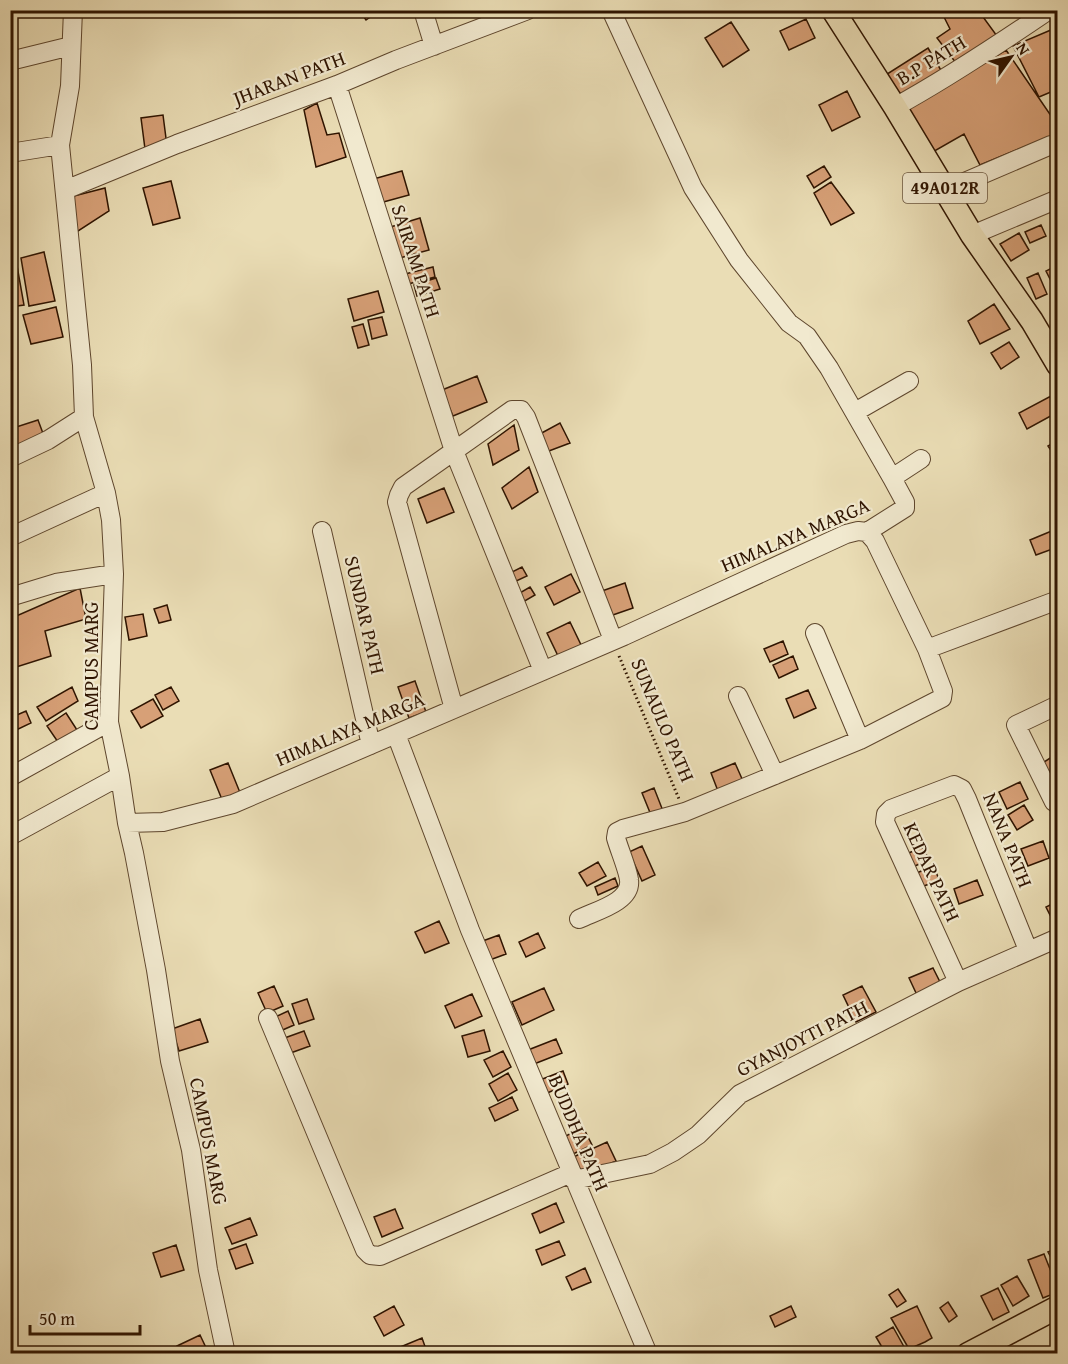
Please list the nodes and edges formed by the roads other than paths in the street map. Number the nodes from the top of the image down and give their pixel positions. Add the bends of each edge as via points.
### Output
1 (73, 10) edge
2 (423, 10) edge
3 (528, 10) edge
4 (611, 10) edge
5 (833, 10) edge
6 (1049, 10) edge
7 (71, 46) junction
8 (434, 46) junction
9 (10, 61) edge
10 (337, 85) junction
11 (895, 107) junction
12 (60, 145) junction
13 (1051, 145) dead end
14 (10, 153) edge
15 (65, 190) junction
16 (946, 190) junction
17 (1058, 199) edge
18 (972, 235) junction
19 (1056, 361) edge
20 (909, 381) dead end
21 (855, 412) junction
22 (84, 417) junction
23 (454, 451) junction
24 (10, 458) edge
25 (921, 459) dead end
26 (892, 478) junction
27 (106, 493) junction
28 (322, 531) dead end
29 (867, 532) junction
30 (10, 537) edge
31 (114, 574) junction
32 (10, 597) edge
33 (1058, 600) edge
34 (815, 633) dead end
35 (613, 640) junction
36 (927, 649) junction
37 (543, 671) junction
38 (738, 696) dead end
39 (1058, 705) edge
40 (453, 709) junction
41 (109, 722) junction
42 (396, 734) junction
43 (860, 740) junction
44 (371, 745) junction
45 (775, 775) junction
46 (120, 776) junction
47 (10, 777) edge
48 (954, 785) joint
49 (1058, 804) edge
50 (127, 823) junction
51 (10, 836) edge
52 (579, 919) dead end
53 (1058, 938) edge
54 (1028, 950) junction
55 (958, 982) junction
56 (268, 1018) dead end
57 (573, 1176) junction
58 (1058, 1308) edge
59 (226, 1353) edge
60 (648, 1353) edge
61 (968, 1353) edge

1 - 7 street, CAMPUS MARG
2 - 8 street
3 - 8 street, JHARAN PATH
4 - 21 street, HIMALAYA MARGA via 693,188 739,260 789,323 807,336
5 - 11 main road, 49A012R
6 - 11 street, B.P PATH
7 - 9 street
7 - 12 street, CAMPUS MARG
8 - 10 street, JHARAN PATH
10 - 15 street, JHARAN PATH
10 - 23 street, SAIRAM PATH
11 - 16 main road, 49A012R
12 - 14 street
12 - 15 street, CAMPUS MARG
13 - 16 street
15 - 22 street, CAMPUS MARG
16 - 18 main road, 49A012R
17 - 18 street
18 - 19 main road, 49A012R
20 - 21 street
21 - 26 street, HIMALAYA MARGA
22 - 24 street
22 - 27 street, CAMPUS MARG
23 - 35 street via 512,410 521,410
23 - 37 street, SAIRAM PATH
23 - 40 street via 403,487 397,502
25 - 26 street
26 - 29 street, HIMALAYA MARGA via 905,508
27 - 30 street
27 - 31 street, CAMPUS MARG
28 - 44 street, SUNDAR PATH
29 - 35 street, HIMALAYA MARGA via 846,534
29 - 36 street via 875,541
31 - 32 street via 56,583
31 - 41 street, CAMPUS MARG
33 - 36 street
34 - 43 street
35 - 37 street, HIMALAYA MARGA
36 - 43 street via 943,691 942,698
37 - 40 street, HIMALAYA MARGA
38 - 45 street
39 - 49 street via 1016,725 1053,802
40 - 42 street, HIMALAYA MARGA
41 - 46 street, CAMPUS MARG
41 - 47 street
42 - 44 street, HIMALAYA MARGA
42 - 57 street, BUDDHA PATH via 470,930
43 - 45 street
44 - 50 street, HIMALAYA MARGA via 233,804 163,822
45 - 52 street via 685,812 617,832 630,882 626,896
46 - 50 street, CAMPUS MARG
46 - 51 street
48 - 54 street, NANA PATH via 962,789 967,799
48 - 55 street, KEDAR PATH via 891,809 885,822
50 - 59 street, CAMPUS MARG
53 - 54 street, GYANJOYTI PATH
54 - 55 street, GYANJOYTI PATH
55 - 57 street, GYANJOYTI PATH via 740,1094 698,1135 650,1164
56 - 57 street, GYANJOYTI PATH via 370,1255 380,1256
57 - 60 street, BUDDHA PATH
58 - 61 main road

